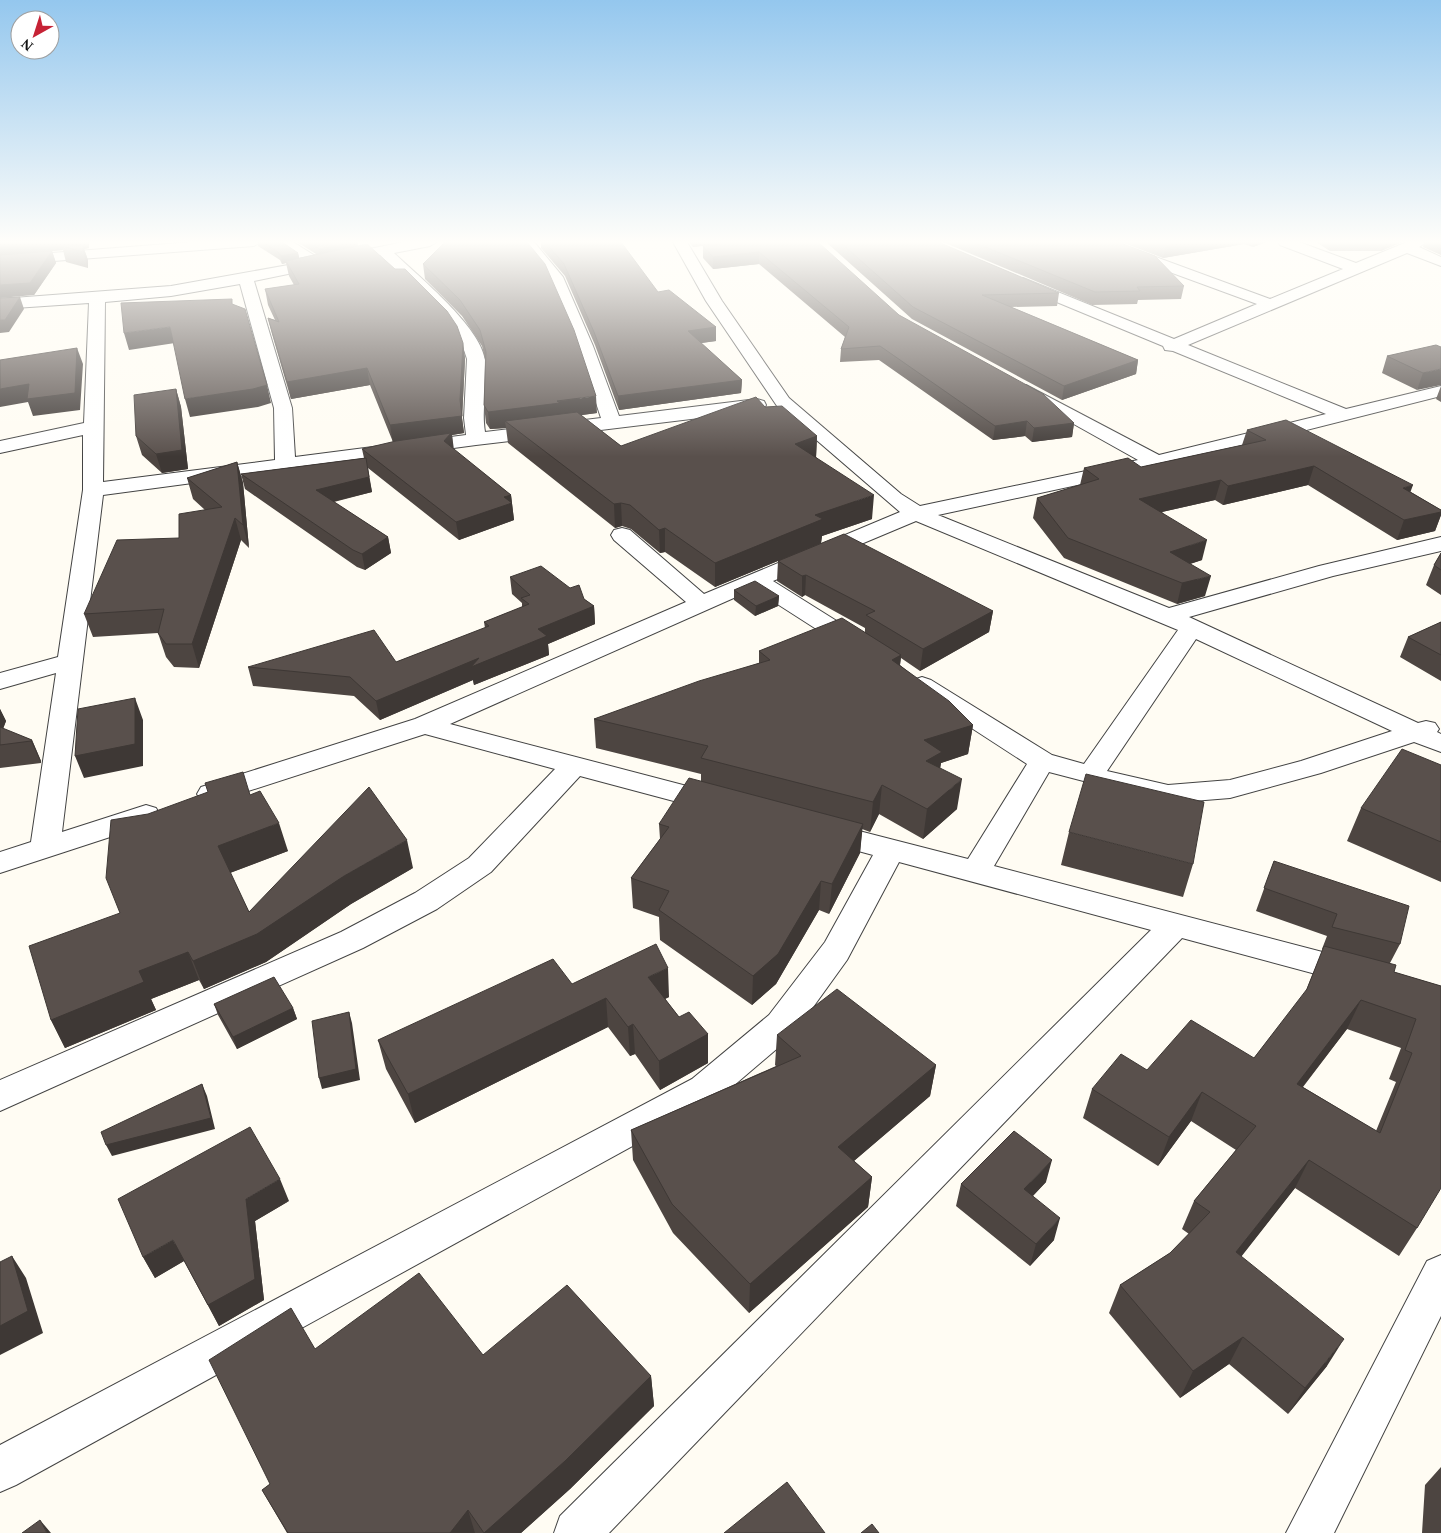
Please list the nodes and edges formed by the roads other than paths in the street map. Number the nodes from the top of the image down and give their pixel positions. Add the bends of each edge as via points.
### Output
1 (94, 314) edge
2 (256, 314) edge
3 (447, 314) edge
4 (571, 314) edge
5 (723, 314) edge
6 (1094, 314) edge
7 (1248, 314) edge
8 (1171, 346) junction
9 (1010, 382) edge
10 (1441, 392) edge
11 (783, 402) junction
12 (1345, 415) junction
13 (612, 423) junction
14 (93, 427) junction
15 (476, 439) junction
16 (0, 447) edge
17 (1156, 462) junction
18 (285, 465) junction
19 (93, 490) junction
20 (916, 513) junction
21 (622, 535) dead end
22 (1441, 544) edge
23 (756, 580) junction
24 (702, 604) junction
25 (1166, 616) junction
26 (1191, 628) junction
27 (69, 662) junction
28 (0, 681) edge
29 (424, 726) junction
30 (1429, 728) edge
31 (1441, 744) edge
32 (1042, 761) junction
33 (574, 765) junction
34 (1090, 775) junction
35 (737, 809) edge
36 (795, 825) edge
37 (45, 848) junction
38 (891, 850) junction
39 (0, 863) edge
40 (975, 873) junction
41 (1175, 926) junction
42 (1375, 978) edge
43 (0, 1096) edge
44 (1435, 1298) edge
45 (0, 1469) edge
46 (577, 1533) edge
47 (1308, 1533) edge

1 - 14 street via 85,358
2 - 18 street via 283,408
3 - 15 street via 469,341 476,359 472,418
4 - 13 street
5 - 11 street
6 - 8 street
7 - 8 street
8 - 12 street
9 - 17 street
10 - 12 street
11 - 13 street
11 - 20 street via 894,498
12 - 17 street
13 - 15 street
14 - 16 street
14 - 19 street
15 - 18 street
17 - 20 street
18 - 19 street
19 - 27 street
20 - 23 street
20 - 25 street
21 - 24 street
22 - 25 street via 1326,571
23 - 24 street
23 - 32 street
24 - 29 street
25 - 26 street
26 - 30 street
26 - 34 street
27 - 28 street
27 - 37 street
29 - 33 street
29 - 37 street
30 - 31 street
30 - 34 street via 1311,767 1230,789 1168,794
32 - 34 street
32 - 40 street
33 - 35 street
33 - 43 street via 480,865 426,901 352,940
36 - 38 street
37 - 39 street
38 - 40 street
38 - 45 street via 836,951 782,1025 705,1089
40 - 41 street
41 - 42 street
41 - 46 street
44 - 47 street

